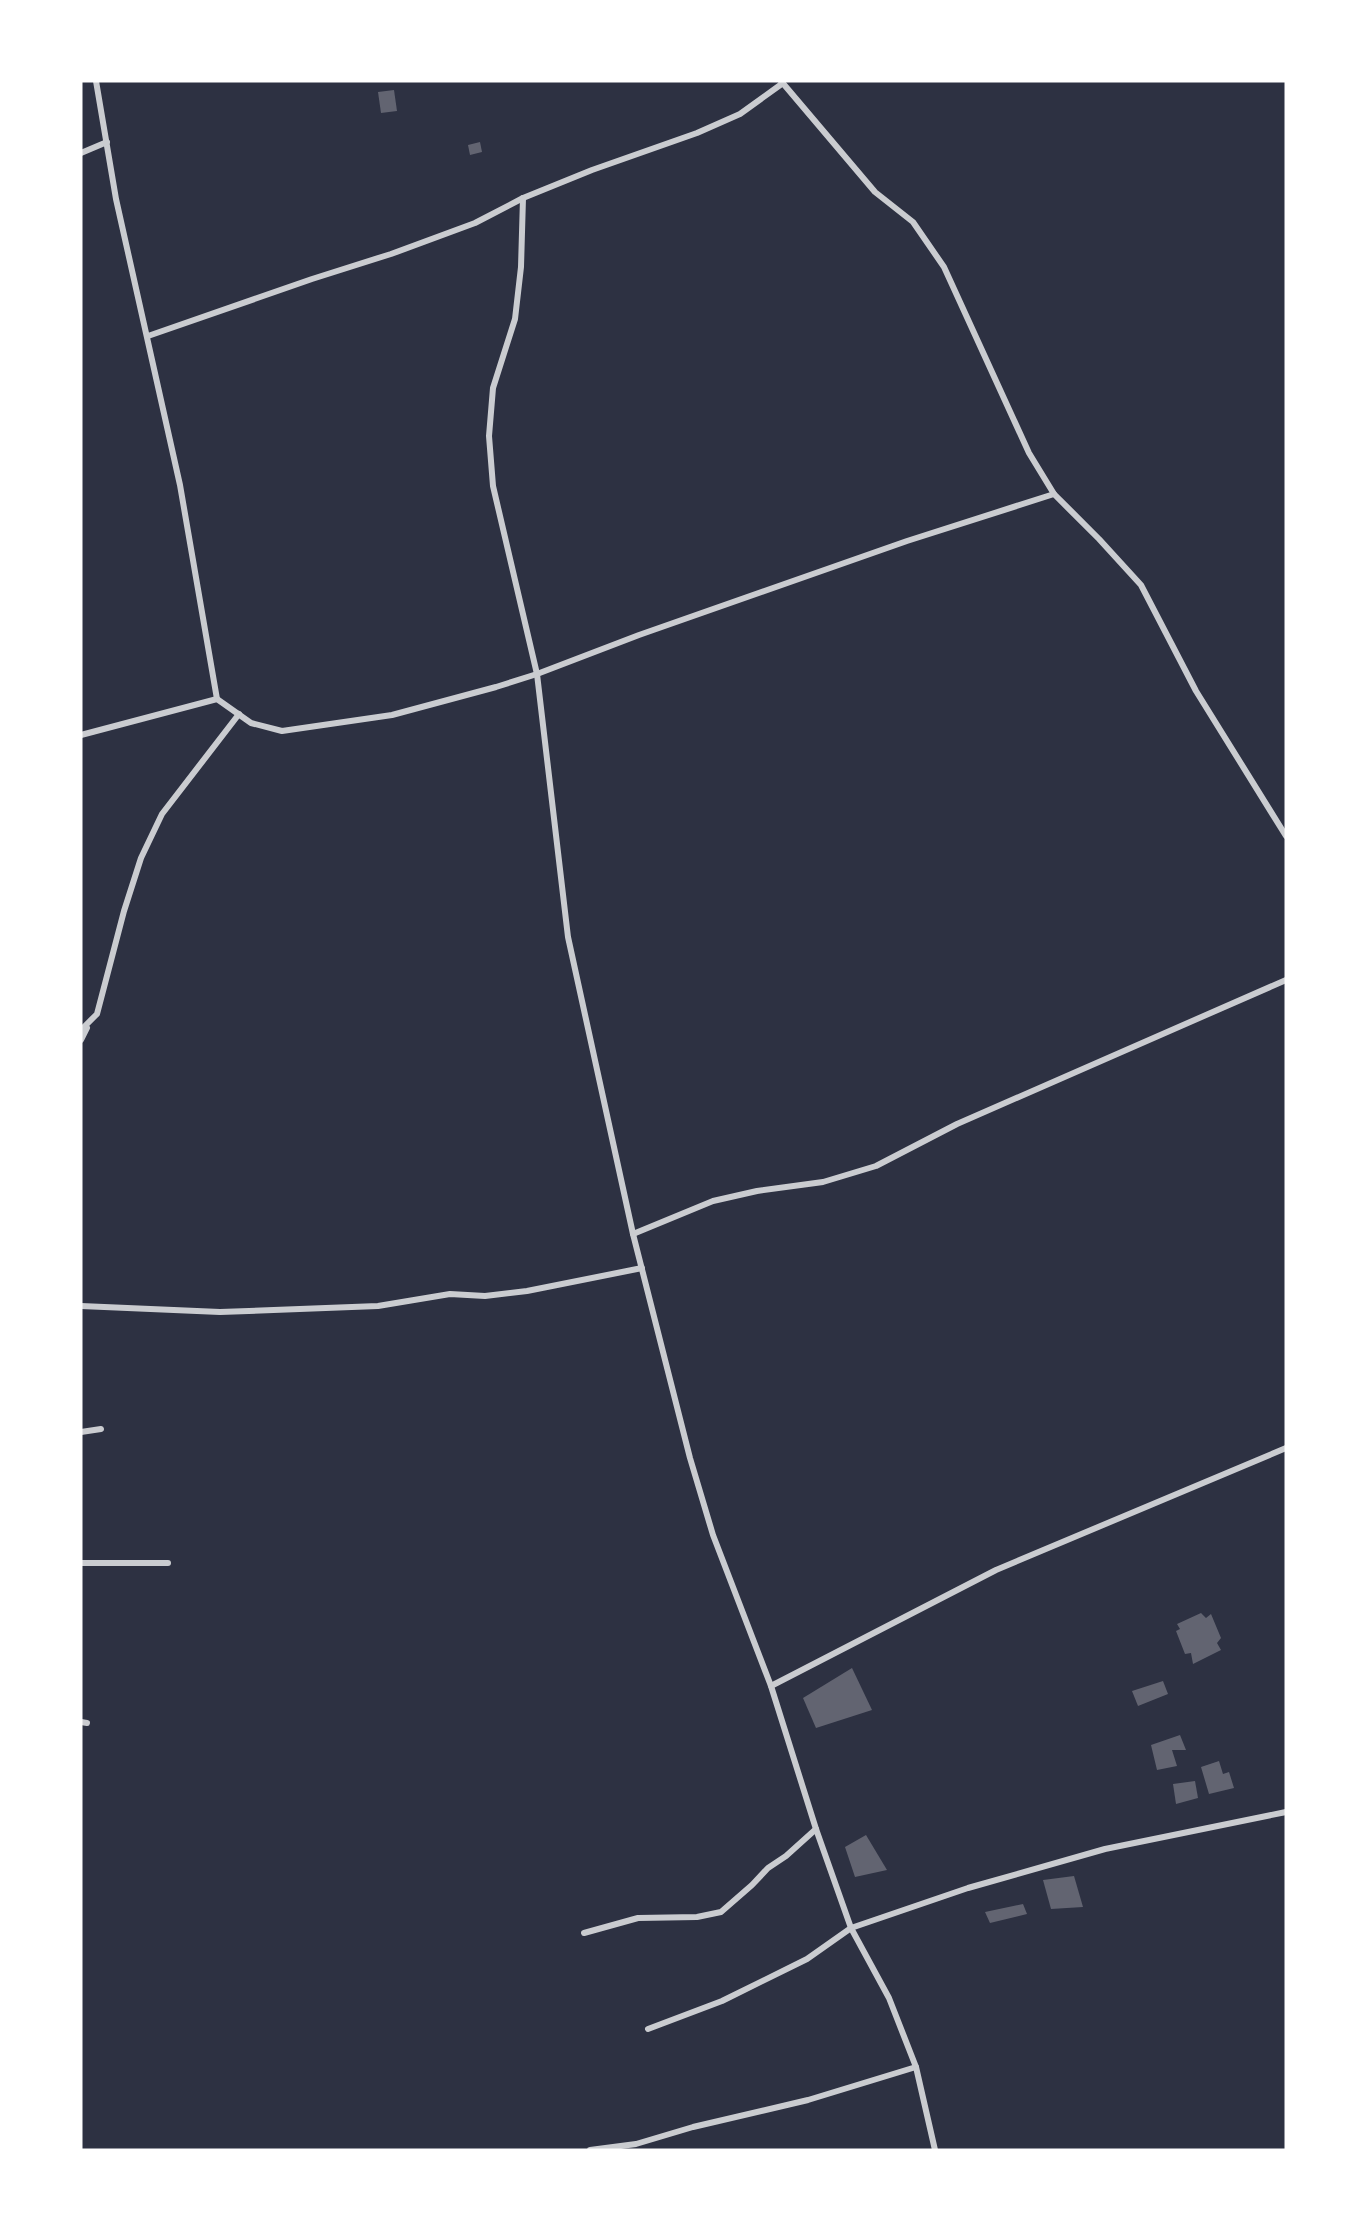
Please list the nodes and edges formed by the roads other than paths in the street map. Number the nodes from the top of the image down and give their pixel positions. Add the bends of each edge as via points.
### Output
1 (96, 81) edge
2 (782, 82) edge
3 (107, 142) junction
4 (81, 153) edge
5 (522, 198) junction
6 (148, 336) junction
7 (1054, 494) junction
8 (537, 674) junction
9 (217, 699) junction
10 (239, 714) junction
11 (81, 735) edge
12 (1286, 836) edge
13 (1286, 980) edge
14 (89, 1024) junction
15 (81, 1030) edge
16 (81, 1040) edge
17 (633, 1234) junction
18 (642, 1268) junction
19 (81, 1306) edge
20 (101, 1430) dead end
21 (81, 1432) edge
22 (1286, 1448) edge
23 (81, 1563) edge
24 (168, 1563) dead end
25 (771, 1686) junction
26 (1286, 1812) edge
27 (816, 1828) junction
28 (851, 1928) junction
29 (584, 1933) dead end
30 (648, 2029) dead end
31 (916, 2067) junction
32 (590, 2150) edge
33 (935, 2150) edge

1 - 3 street
2 - 5 street via 740,114
2 - 7 street via 875,192 913,222 944,267 1029,453
3 - 4 street
3 - 6 street
5 - 6 street via 475,223 402,250
5 - 8 street via 515,319 493,388 489,436 493,486
6 - 9 street via 180,485
7 - 8 street via 650,631
7 - 12 street via 1141,585 1196,691
8 - 10 street via 392,714 282,731 251,723
8 - 17 street via 568,937
9 - 10 street
9 - 11 street
10 - 14 street via 162,814 141,858 97,1014
13 - 17 street via 957,1124 876,1166 823,1182 712,1201
14 - 15 street
14 - 16 street
17 - 18 street
18 - 19 street via 527,1291 485,1296 450,1294 378,1306 220,1312
18 - 25 street via 713,1534
20 - 21 street
22 - 25 street via 996,1570
23 - 24 street
25 - 27 street
26 - 28 street via 1105,1849 968,1888
27 - 28 street
27 - 29 street via 721,1912 697,1917 638,1918
28 - 30 street via 807,1959 765,1980
28 - 31 street via 889,1998
31 - 32 street via 808,2100 636,2144
31 - 33 street

